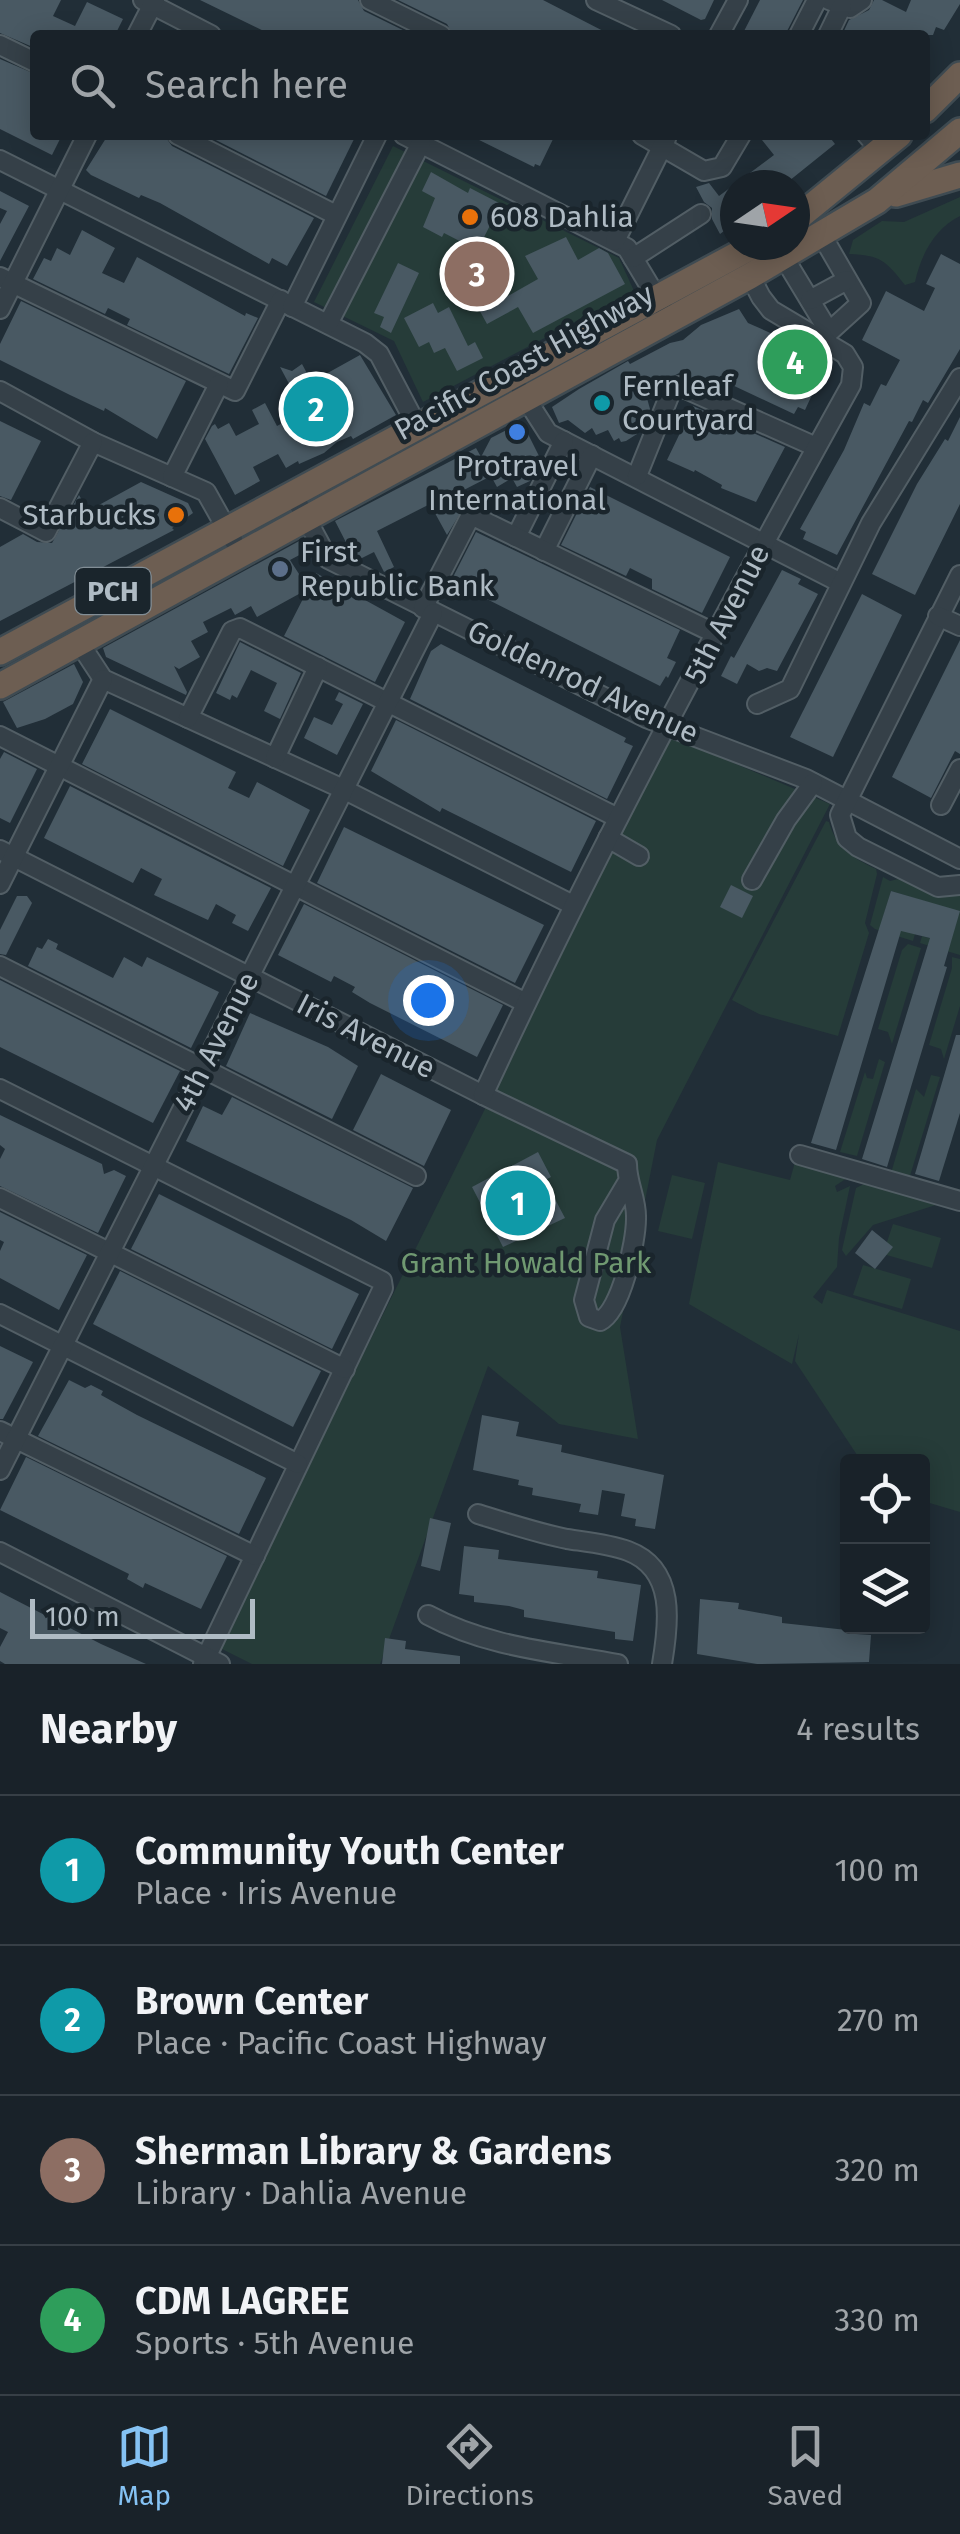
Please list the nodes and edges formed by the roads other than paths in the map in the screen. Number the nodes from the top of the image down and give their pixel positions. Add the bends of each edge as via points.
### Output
1 (370, 0) edge
2 (596, 0) edge
3 (738, 0) edge
4 (817, 0) edge
5 (862, 0) edge
6 (150, 2) edge
7 (835, 3) edge
8 (139, 30) edge
9 (202, 30) edge
10 (431, 30) edge
11 (660, 30) edge
12 (722, 30) edge
13 (802, 30) edge
14 (829, 30) edge
15 (0, 45) edge
16 (30, 60) edge
17 (960, 75) edge
18 (930, 105) edge
19 (960, 131) edge
20 (84, 140) edge
21 (188, 140) edge
22 (374, 140) edge
23 (412, 140) edge
24 (414, 140) edge
25 (666, 140) edge
26 (737, 140) edge
27 (882, 141) edge
28 (0, 160) edge
29 (960, 175) edge
30 (60, 189) junction
31 (878, 201) junction
32 (810, 206) edge
33 (701, 214) dead end
34 (336, 216) junction
35 (821, 234) junction
36 (810, 241) edge
37 (615, 242) junction
38 (633, 258) junction
39 (732, 260) edge
40 (777, 260) edge
41 (786, 260) edge
42 (750, 276) junction
43 (7, 280) edge
44 (847, 280) junction
45 (810, 300) junction
46 (286, 304) junction
47 (663, 308) junction
48 (0, 309) edge
49 (328, 324) junction
50 (827, 337) junction
51 (960, 378) edge
52 (219, 384) junction
53 (518, 386) junction
54 (0, 391) edge
55 (418, 428) junction
56 (564, 441) junction
57 (93, 442) junction
58 (816, 447) junction
59 (592, 455) junction
60 (637, 476) junction
61 (172, 477) junction
62 (294, 494) junction
63 (0, 508) edge
64 (306, 519) junction
65 (226, 530) junction
66 (516, 537) junction
67 (763, 543) junction
68 (544, 551) junction
69 (241, 555) junction
70 (960, 575) edge
71 (841, 583) junction
72 (428, 611) junction
73 (938, 616) junction
74 (960, 626) edge
75 (716, 634) junction
76 (80, 644) junction
77 (0, 652) edge
78 (318, 666) junction
79 (103, 679) junction
80 (0, 686) edge
81 (388, 701) junction
82 (757, 704) dead end
83 (188, 718) junction
84 (668, 728) junction
85 (0, 736) edge
86 (275, 758) junction
87 (59, 767) junction
88 (960, 769) edge
89 (813, 783) junction
90 (343, 789) junction
91 (846, 799) junction
92 (942, 805) dead end
93 (618, 818) junction
94 (608, 838) junction
95 (7, 853) edge
96 (639, 856) dead end
97 (960, 858) edge
98 (752, 880) dead end
99 (0, 884) edge
100 (958, 886) edge
101 (294, 887) junction
102 (573, 905) junction
103 (0, 966) edge
104 (249, 978) junction
105 (526, 1003) junction
106 (202, 1068) junction
107 (0, 1089) edge
108 (483, 1095) junction
109 (800, 1156) dead end
110 (154, 1165) junction
111 (627, 1174) junction
112 (416, 1176) dead end
113 (0, 1198) edge
114 (960, 1201) edge
115 (109, 1254) junction
116 (0, 1314) edge
117 (63, 1346) junction
118 (345, 1370) junction
119 (8, 1435) edge
120 (298, 1464) junction
121 (0, 1470) edge
122 (478, 1514) dead end
123 (0, 1552) edge
124 (255, 1556) junction
125 (428, 1615) dead end
126 (551, 1658) edge
127 (587, 1661) edge
128 (210, 1662) edge
129 (618, 1664) edge
130 (662, 1664) edge

1 - 10 street
2 - 11 street
3 - 12 street
4 - 13 street
5 - 7 street via 856,6
6 - 8 street
6 - 9 street
7 - 14 street
15 - 16 street
17 - 18 highway
19 - 31 highway, Pacific Coast Highway / PCH
20 - 30 street
21 - 34 street
22 - 34 street
23 - 49 street
24 - 37 street
25 - 26 street via 704,171 722,167
25 - 37 street
27 - 32 highway
28 - 30 street
29 - 31 highway
30 - 43 street
30 - 46 street
31 - 35 highway, Pacific Coast Highway / PCH
33 - 38 street
34 - 46 street
35 - 36 highway, Pacific Coast Highway / PCH
35 - 44 street
37 - 38 street
38 - 47 street
39 - 47 highway, Pacific Coast Highway / PCH
40 - 42 highway, Pacific Coast Highway / PCH
41 - 45 street
42 - 47 highway, Pacific Coast Highway / PCH
42 - 50 street, 5th Avenue via 772,310
43 - 48 street
43 - 52 street
44 - 45 street
44 - 50 street via 861,303
45 - 50 street
46 - 49 street
46 - 52 street via 235,391
47 - 53 highway, Pacific Coast Highway / PCH
49 - 55 street via 379,354
50 - 58 street, 5th Avenue via 853,367 851,385
51 - 71 street
52 - 61 street
53 - 55 highway, Pacific Coast Highway / PCH
53 - 56 street via 548,433
53 - 64 highway, Pacific Coast Highway / PCH
54 - 57 street
55 - 62 highway, Pacific Coast Highway / PCH
56 - 59 street
56 - 66 street
57 - 61 street
57 - 63 street via 46,532
58 - 60 street via 679,386 672,388
58 - 67 street, 5th Avenue
59 - 60 street
59 - 68 street
60 - 67 street
61 - 65 street via 206,492
62 - 64 street, Goldenrod Avenue
62 - 65 highway, Pacific Coast Highway / PCH
64 - 69 highway, Pacific Coast Highway / PCH
64 - 72 street, Goldenrod Avenue via 328,559
65 - 69 street
65 - 77 highway, Pacific Coast Highway / PCH
66 - 68 street
66 - 72 street, 4th Avenue via 471,515
67 - 71 street
67 - 75 street, 5th Avenue
68 - 75 street
69 - 76 highway, Pacific Coast Highway / PCH
70 - 73 street
71 - 82 street via 790,689
72 - 81 street, 4th Avenue
72 - 84 street, Goldenrod Avenue
73 - 74 street
73 - 91 street
75 - 84 street, 5th Avenue
76 - 79 street
76 - 80 highway, Pacific Coast Highway / PCH
78 - 81 street
78 - 83 street via 236,628
78 - 86 street
79 - 83 street
79 - 87 street
81 - 90 street, 4th Avenue
81 - 93 street
83 - 86 street
84 - 89 street, Goldenrod Avenue
84 - 93 street, 5th Avenue
85 - 87 street
86 - 90 street
87 - 95 street
87 - 101 street
88 - 92 street
89 - 91 street, Goldenrod Avenue
89 - 98 street
90 - 101 street, 4th Avenue
90 - 102 street
91 - 97 street, Goldenrod Avenue
91 - 100 street via 841,826 858,847 938,888
93 - 94 street, 5th Avenue
94 - 96 street
94 - 102 street, 5th Avenue
95 - 99 street
95 - 104 street, Iris Avenue
101 - 104 street, 4th Avenue
101 - 105 street
102 - 105 street, 5th Avenue
103 - 106 street
104 - 106 street, 4th Avenue
104 - 108 street, Iris Avenue
105 - 108 street, 5th Avenue
106 - 110 street, 4th Avenue
106 - 112 street
107 - 110 street
108 - 111 street, Iris Avenue
109 - 114 street
110 - 115 street, 4th Avenue
110 - 118 street via 382,1281
111 - 111 street via 605,1220 584,1300 589,1317 600,1321 610,1315 633,1238 635,1201
113 - 115 street
115 - 117 street, 4th Avenue
115 - 118 street
116 - 117 street
117 - 119 street, 4th Avenue
117 - 120 street
118 - 120 street
119 - 121 street, 4th Avenue
119 - 124 street
120 - 124 street
122 - 130 street via 629,1551 648,1563 668,1602
123 - 128 street
124 - 128 street
125 - 126 street via 455,1630
126 - 127 street
127 - 129 street

